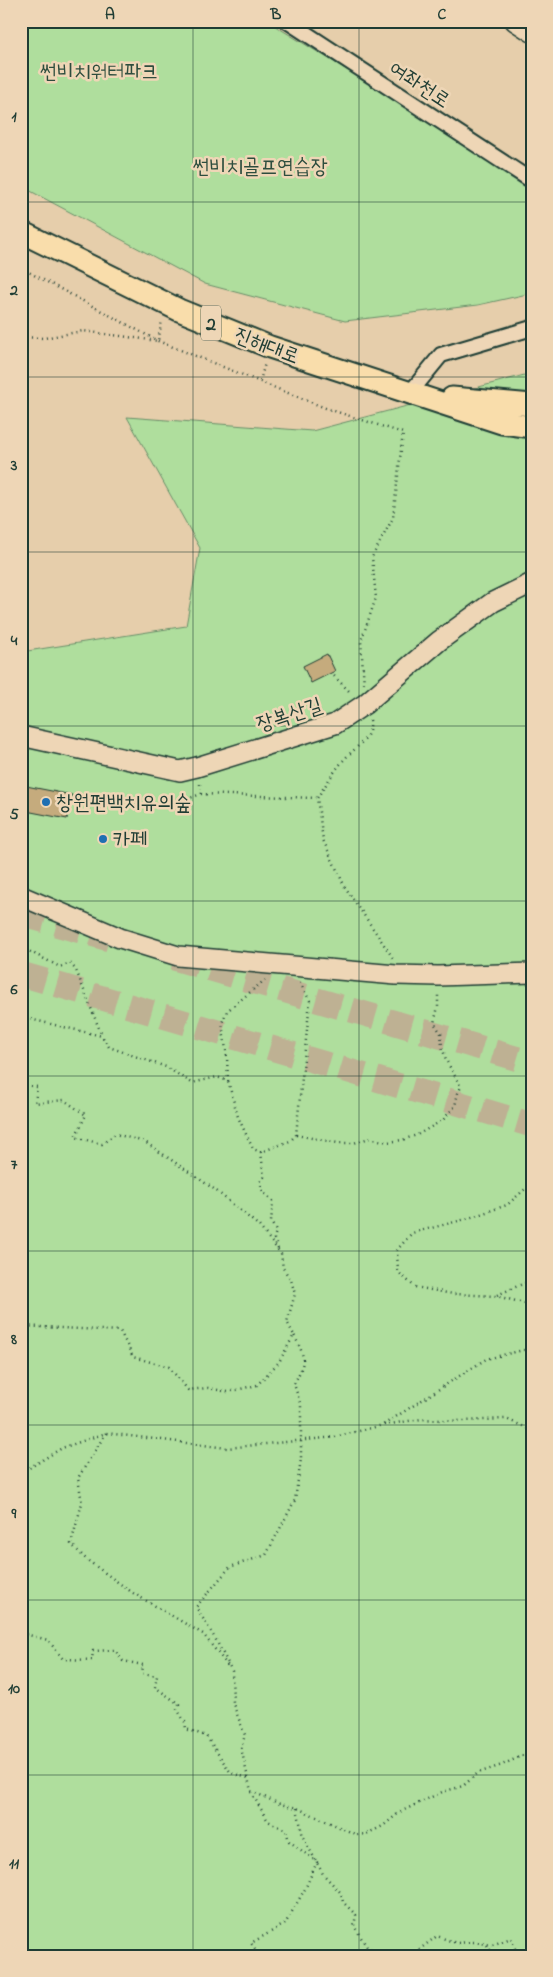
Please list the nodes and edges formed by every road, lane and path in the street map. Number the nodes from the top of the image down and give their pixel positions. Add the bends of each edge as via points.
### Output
1 (287, 21) edge
2 (515, 21) edge
3 (532, 32) edge
4 (532, 181) edge
5 (21, 232) edge
6 (21, 268) edge
7 (166, 304) junction
8 (532, 328) edge
9 (21, 337) edge
10 (158, 341) junction
11 (409, 394) junction
12 (532, 405) edge
13 (532, 428) edge
14 (532, 583) edge
15 (334, 676) dead end
16 (364, 704) junction
17 (21, 736) edge
18 (317, 798) junction
19 (168, 806) dead end
20 (21, 896) edge
21 (21, 947) edge
22 (255, 962) junction
23 (290, 965) junction
24 (532, 973) edge
25 (396, 975) junction
26 (435, 976) junction
27 (21, 1018) edge
28 (102, 1036) junction
29 (228, 1082) junction
30 (21, 1085) edge
31 (296, 1134) junction
32 (261, 1152) junction
33 (532, 1183) edge
34 (281, 1254) junction
35 (532, 1280) edge
36 (496, 1296) junction
37 (532, 1305) edge
38 (21, 1326) edge
39 (294, 1334) junction
40 (532, 1348) edge
41 (383, 1425) junction
42 (532, 1430) edge
43 (106, 1433) junction
44 (301, 1441) junction
45 (21, 1473) edge
46 (21, 1634) edge
47 (232, 1671) junction
48 (532, 1752) edge
49 (249, 1782) junction
50 (251, 1791) junction
51 (297, 1808) junction
52 (317, 1862) junction
53 (486, 1944) junction
54 (260, 1956) edge
55 (384, 1956) edge
56 (411, 1956) edge
57 (494, 1956) edge
58 (518, 1956) edge

1 - 4 street, 여좌천로
2 - 3 street
5 - 7 main road, 진해대로 / 2
6 - 10 path
7 - 10 path
7 - 11 main road, 진해대로 / 2 via 276,349
8 - 11 street via 441,355
9 - 10 path via 44,338 83,330
10 - 16 path via 328,409 403,433 394,518 372,557 376,598 361,641
11 - 12 main road, 2
11 - 13 main road, 2 via 502,424
14 - 16 street, 장복산길 via 493,602 439,641
15 - 16 path
16 - 17 street, 장복산길 via 335,724 180,771
16 - 18 path via 370,722 369,731 362,744 343,760
18 - 19 path via 202,794
18 - 25 path via 323,840 345,887 393,958
20 - 22 street via 120,938 178,956
21 - 28 path via 60,968 70,963 76,970
22 - 23 street
22 - 29 path via 265,981 226,1011 222,1023
23 - 25 street
23 - 31 path via 310,1001
24 - 26 street
25 - 26 street
26 - 31 path via 438,996 434,1022 441,1033 446,1060 461,1087 455,1106 443,1120 417,1135 394,1142 369,1138 354,1143 338,1142
27 - 28 path
28 - 29 path via 109,1048 166,1067 192,1082 216,1077
29 - 32 path via 238,1117 253,1149
30 - 34 path via 37,1087 35,1103 64,1100 86,1115 76,1137 102,1144 115,1134 145,1142 214,1189 252,1220
31 - 32 path via 290,1141
32 - 34 path via 264,1177 260,1182 263,1192 273,1201 274,1239
33 - 36 path via 507,1205 412,1233 397,1250 398,1272 415,1287 453,1294
34 - 39 path via 283,1268 295,1294 287,1322
35 - 36 path
36 - 37 path
38 - 39 path via 120,1331 133,1357 169,1367 188,1390 208,1388 228,1392 257,1385 279,1362
39 - 44 path via 305,1356 294,1384 301,1406
40 - 41 path via 486,1359
41 - 42 path via 421,1419 506,1419
41 - 44 path via 335,1438
43 - 44 path via 228,1448
43 - 45 path via 62,1448
43 - 47 path via 78,1478 82,1504 71,1544 87,1560 134,1593 203,1634
44 - 47 path via 295,1500 266,1555 230,1567 196,1606
46 - 49 path via 48,1640 63,1659 92,1660 93,1651 116,1650 123,1660 143,1665 142,1673 157,1676 155,1687 179,1704 177,1709 186,1729 206,1736 231,1773 248,1778
47 - 49 path via 233,1704 245,1735 241,1748
48 - 51 path via 478,1773 464,1786 442,1792 400,1812 383,1826 366,1834 357,1835
49 - 50 path
50 - 51 path
50 - 52 path via 268,1820 286,1830 289,1841
51 - 52 path via 303,1837
52 - 54 path via 285,1924 251,1943
52 - 55 path via 322,1874 356,1915 354,1926 367,1947
53 - 56 path via 456,1943 437,1936
53 - 57 path
53 - 58 path via 511,1938

